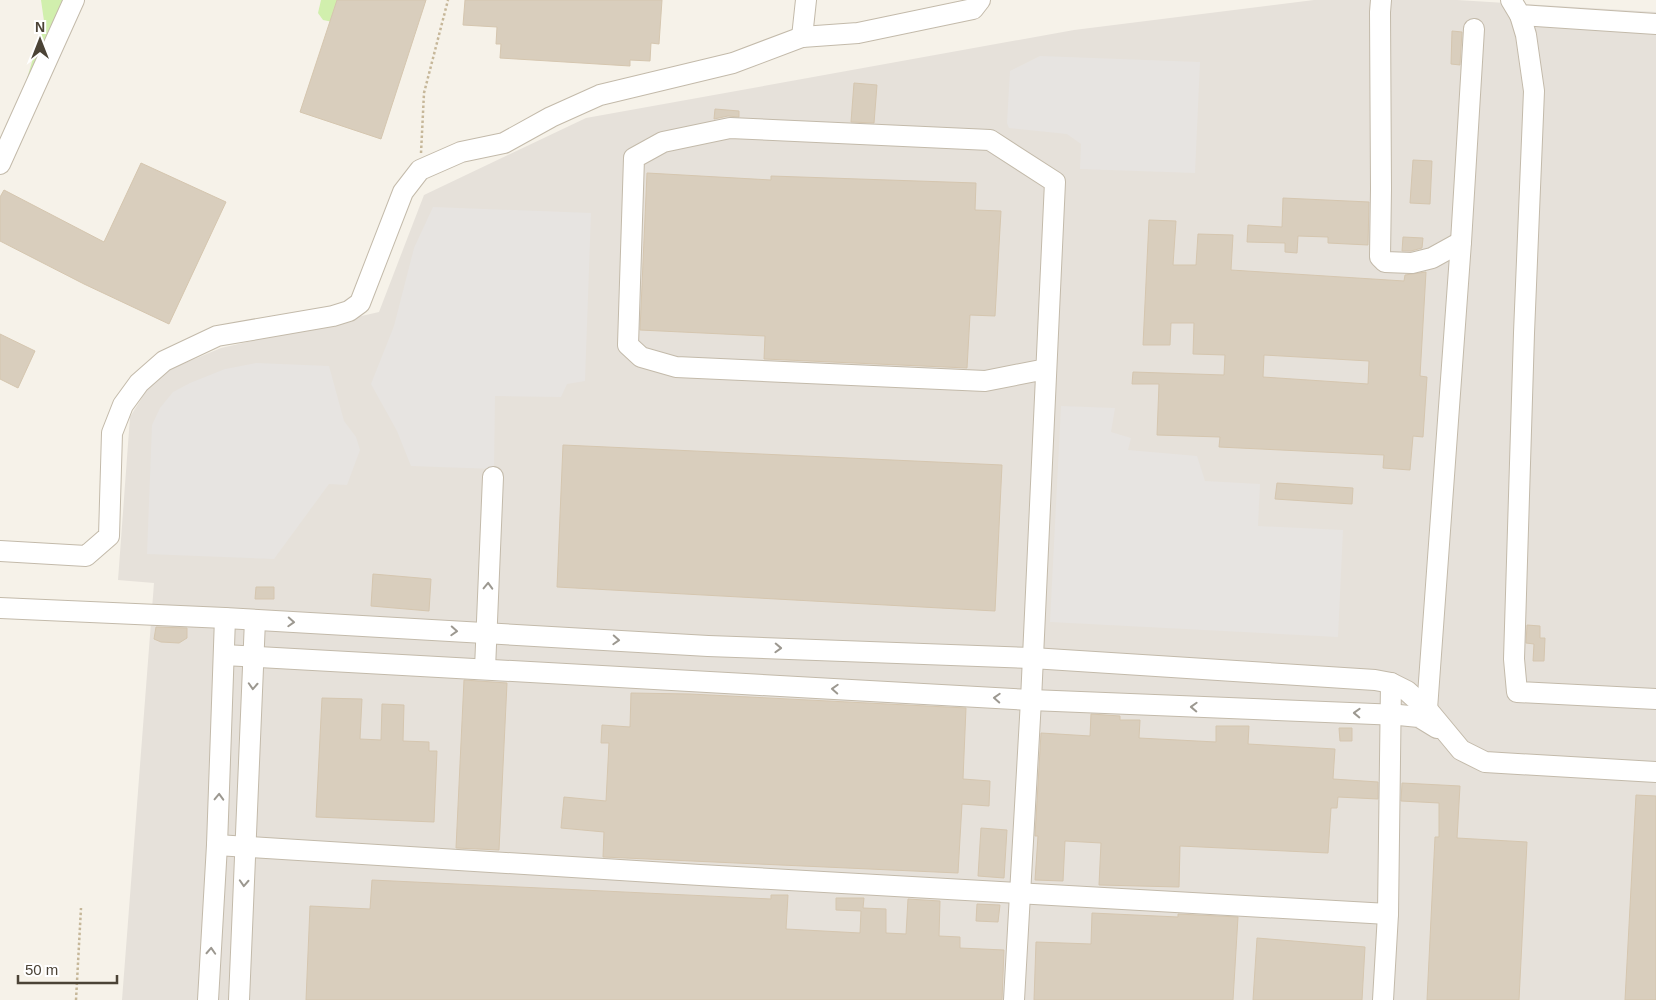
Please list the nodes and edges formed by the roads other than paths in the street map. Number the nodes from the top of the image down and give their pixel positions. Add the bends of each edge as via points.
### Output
1 (74, 0) edge
2 (806, 0) edge
3 (980, 0) edge
4 (1381, 0) edge
5 (1515, 7) edge
6 (1656, 24) edge
7 (1474, 30) dead end
8 (802, 37) junction
9 (0, 164) edge
10 (1461, 242) junction
11 (1046, 369) junction
12 (493, 477) dead end
13 (0, 551) edge
14 (0, 608) edge
15 (225, 618) junction
16 (255, 620) junction
17 (486, 633) junction
18 (224, 655) junction
19 (254, 656) junction
20 (1032, 658) junction
21 (485, 669) junction
22 (1391, 683) junction
23 (1656, 699) edge
24 (1030, 700) junction
25 (1427, 710) junction
26 (1390, 714) junction
27 (1452, 738) junction
28 (1656, 772) edge
29 (217, 845) junction
30 (246, 846) junction
31 (1020, 894) junction
32 (1388, 914) junction
33 (208, 1000) edge
34 (239, 1000) edge
35 (1014, 1000) edge
36 (1383, 1000) edge

1 - 9 street
2 - 8 street
3 - 8 street via 974,9 858,33
4 - 10 street via 1380,257 1385,262 1412,263 1432,258
5 - 6 street
5 - 23 street via 1526,35 1534,91 1514,659 1517,692
7 - 10 street
8 - 13 street via 733,63 600,95 504,143 461,152 420,170 403,192 360,303 333,316 217,336 164,361 139,384 123,404 112,433 109,536 86,556
10 - 25 street
11 - 11 street via 985,381 676,367 641,357 628,345 634,158 663,142 730,128 990,140 1055,182
11 - 20 street
17 -> 12 street
14 - 15 street
15 - 16 street
15 - 18 street
16 -> 17 street
16 - 19 street
17 -> 20 street via 708,646
17 - 21 street
18 - 19 street
29 -> 18 street
19 - 21 street
19 -> 30 street
20 - 22 street
20 - 24 street
24 -> 21 street
22 - 25 street via 1407,691
22 - 26 street
26 -> 24 street
24 - 31 street
25 - 27 street
26 - 27 street via 1419,717
26 - 32 street
27 - 28 street via 1461,750 1485,762
29 - 30 street
33 -> 29 street
30 - 31 street
30 -> 34 street
31 - 32 street
31 - 35 street
32 - 36 street

